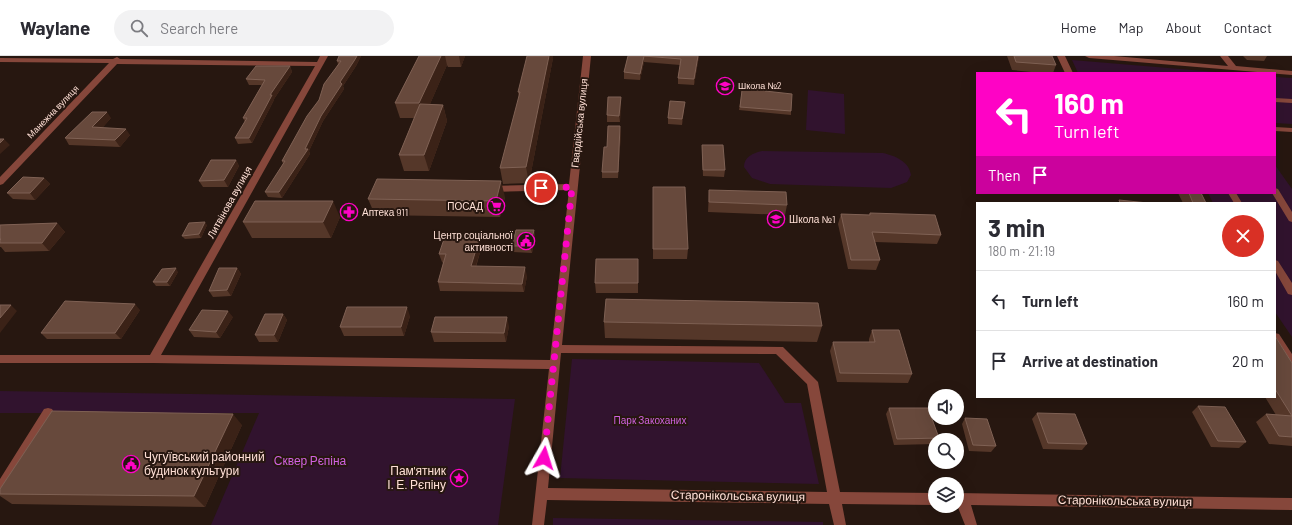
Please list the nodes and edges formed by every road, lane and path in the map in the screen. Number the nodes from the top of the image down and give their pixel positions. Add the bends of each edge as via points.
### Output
1 (587, 56) edge
2 (1061, 56) edge
3 (1089, 56) edge
4 (1224, 56) edge
5 (118, 59) edge
6 (0, 60) edge
7 (321, 60) edge
8 (1234, 68) junction
9 (1069, 72) edge
10 (1292, 73) edge
11 (1276, 100) edge
12 (1292, 101) edge
13 (1276, 129) edge
14 (1292, 130) edge
15 (0, 182) edge
16 (572, 187) junction
17 (477, 189) edge
18 (1276, 193) edge
19 (1292, 220) edge
20 (1276, 265) edge
21 (1292, 291) edge
22 (1276, 339) edge
23 (556, 349) junction
24 (0, 359) edge
25 (153, 359) junction
26 (1292, 363) edge
27 (554, 364) junction
28 (48, 413) dead end
29 (0, 490) edge
30 (541, 494) junction
31 (836, 497) junction
32 (928, 499) edge
33 (964, 499) edge
34 (1292, 504) edge
35 (964, 510) edge
36 (538, 525) edge
37 (840, 525) edge
38 (971, 525) edge

1 - 16 street, Гвардійська вулиця
2 - 9 street
3 - 8 street
4 - 8 street
5 - 6 street
5 - 7 street
5 - 15 street, Манежна вулиця
7 - 25 street, Литвінова вулиця
8 - 10 street
11 - 12 street
13 - 14 street
16 - 17 street
16 - 23 street, Гвардійська вулиця
18 - 19 street
20 - 21 street
22 - 26 street
23 - 27 street, Гвардійська вулиця
23 - 31 street via 779,350 812,382
24 - 25 street
25 - 27 street
27 - 30 street, Гвардійська вулиця
28 - 29 street
30 - 31 street, Старонікольська вулиця
30 - 36 street, Гвардійська вулиця
31 - 32 street, Старонікольська вулиця
31 - 37 street
33 - 34 street, Старонікольська вулиця
35 - 38 street

